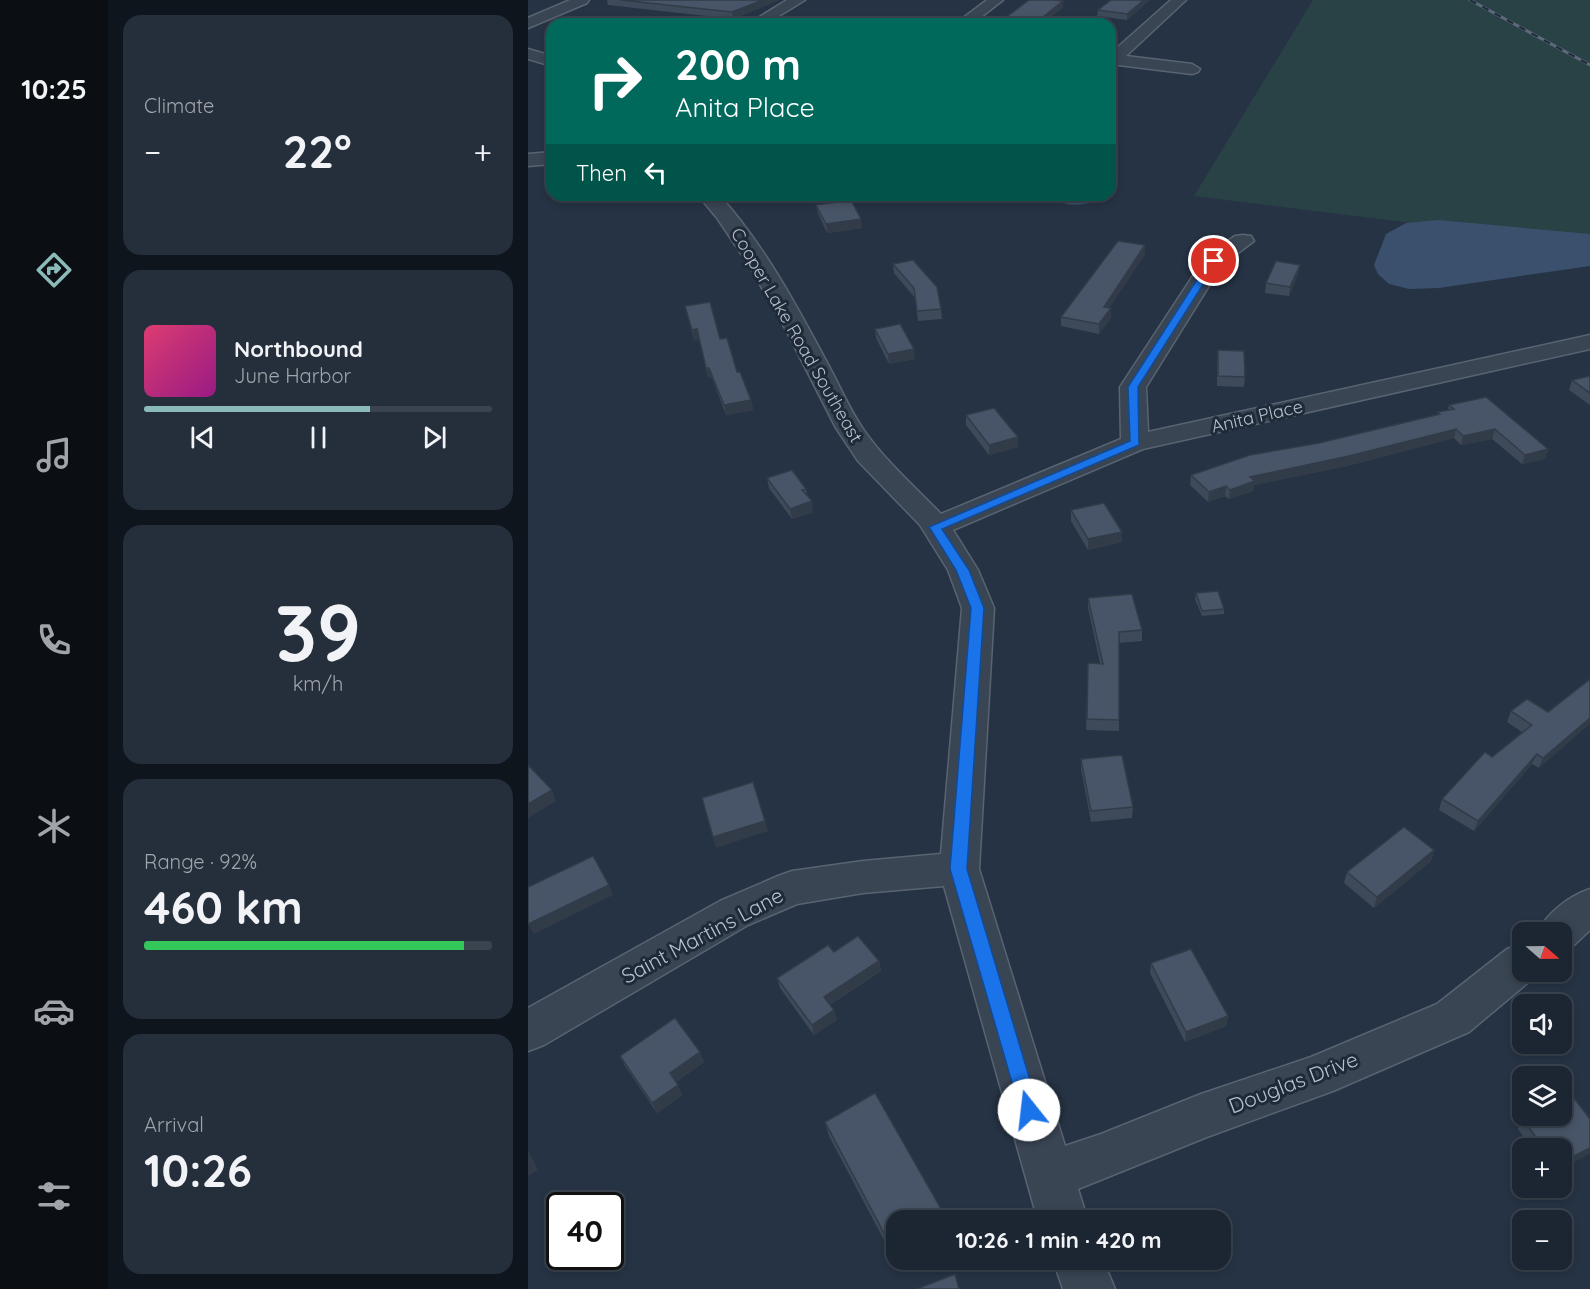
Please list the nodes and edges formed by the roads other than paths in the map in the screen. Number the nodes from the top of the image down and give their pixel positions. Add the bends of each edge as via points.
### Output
1 (582, 0) edge
2 (798, 0) edge
3 (996, 0) edge
4 (1179, 0) edge
5 (766, 18) edge
6 (970, 18) edge
7 (528, 24) edge
8 (528, 54) edge
9 (1116, 55) edge
10 (546, 59) edge
11 (1116, 60) edge
12 (1192, 69) dead end
13 (546, 158) edge
14 (528, 160) edge
15 (713, 201) edge
16 (1243, 241) dead end
17 (1590, 342) edge
18 (1135, 443) junction
19 (935, 527) junction
20 (959, 869) junction
21 (1590, 906) edge
22 (1571, 922) edge
23 (1512, 970) edge
24 (528, 1031) edge
25 (1049, 1175) junction
26 (1060, 1210) edge
27 (1082, 1270) edge
28 (1089, 1289) edge

1 - 7 street
2 - 5 street
3 - 6 street
4 - 9 street
8 - 10 street
11 - 12 street
13 - 14 street
15 - 19 street, Cooper Lake Road Southeast via 761,267 849,428
16 - 18 street via 1214,261 1133,387
17 - 18 street, Anita Place
18 - 19 street, Anita Place
19 - 20 street, Cooper Lake Road Southeast via 963,570 978,608
20 - 24 street, Saint Martins Lane via 792,888 734,913
20 - 25 street, Cooper Lake Road Southeast
21 - 22 street
23 - 25 street, Douglas Drive via 1453,1018 1317,1076
25 - 26 street, Cooper Lake Road Southeast
27 - 28 street

